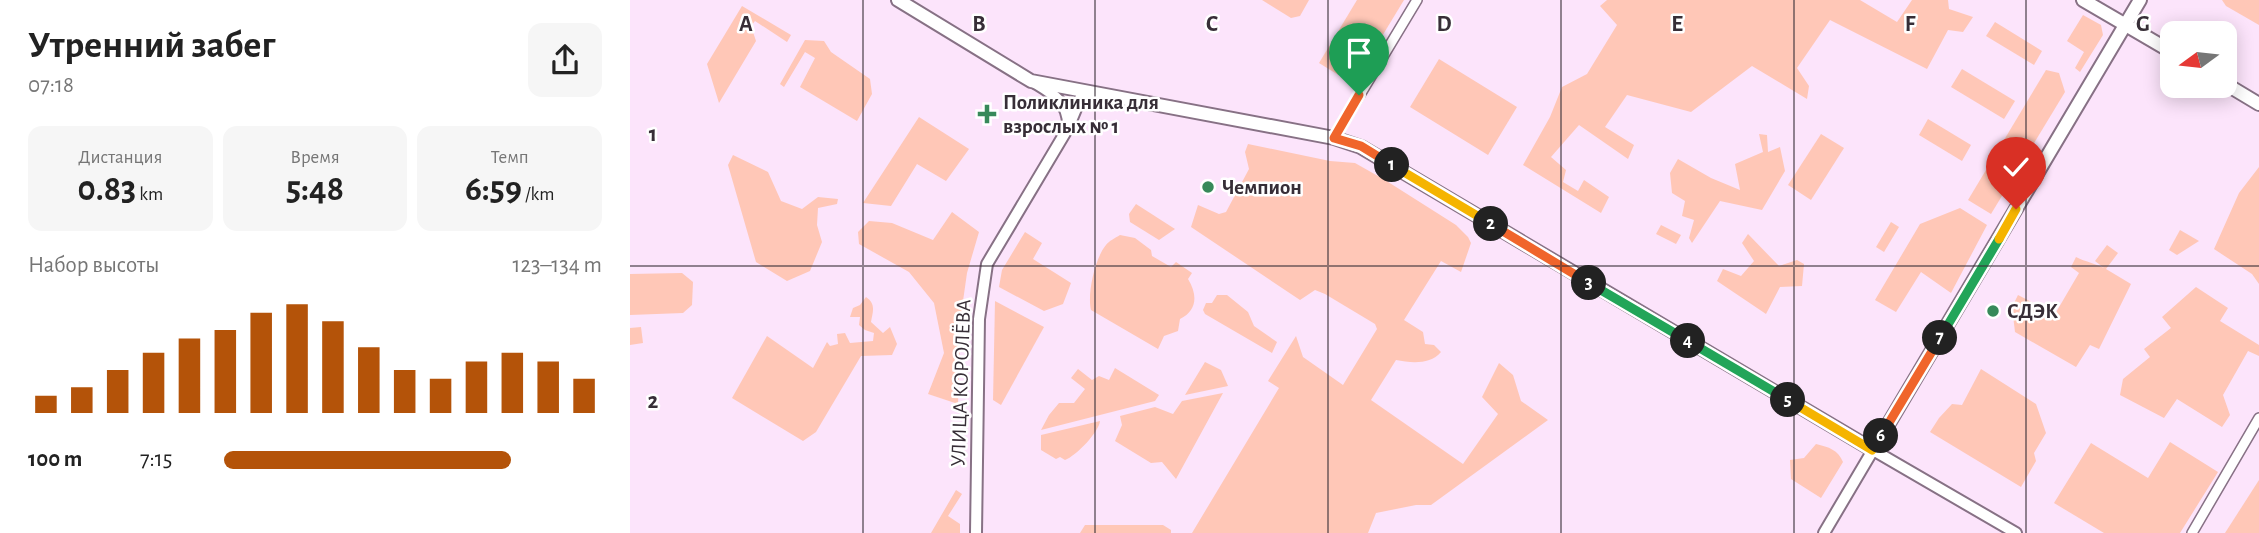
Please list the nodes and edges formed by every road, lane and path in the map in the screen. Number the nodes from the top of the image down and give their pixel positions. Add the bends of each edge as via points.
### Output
1 (898, 0) edge
2 (1418, 0) edge
3 (2083, 0) edge
4 (2140, 0) edge
5 (2126, 25) junction
6 (2160, 45) edge
7 (1031, 81) junction
8 (2237, 91) edge
9 (1083, 92) junction
10 (2259, 104) edge
11 (1068, 128) junction
12 (1334, 138) junction
13 (2259, 418) edge
14 (1872, 450) junction
15 (976, 533) edge
16 (1824, 533) edge
17 (2016, 533) edge
18 (2192, 533) edge

1 - 7 main road
2 - 12 street
3 - 5 main road
4 - 5 main road
5 - 6 main road
5 - 14 main road
7 - 9 main road
7 - 11 street via 1062,102
8 - 10 main road
9 - 11 street, УЛИЦА КОРОЛЁВА
9 - 12 main road
11 - 15 street, УЛИЦА КОРОЛЁВА via 987,264 979,319
12 - 14 main road via 1361,146
13 - 18 street
14 - 16 street
14 - 17 street

